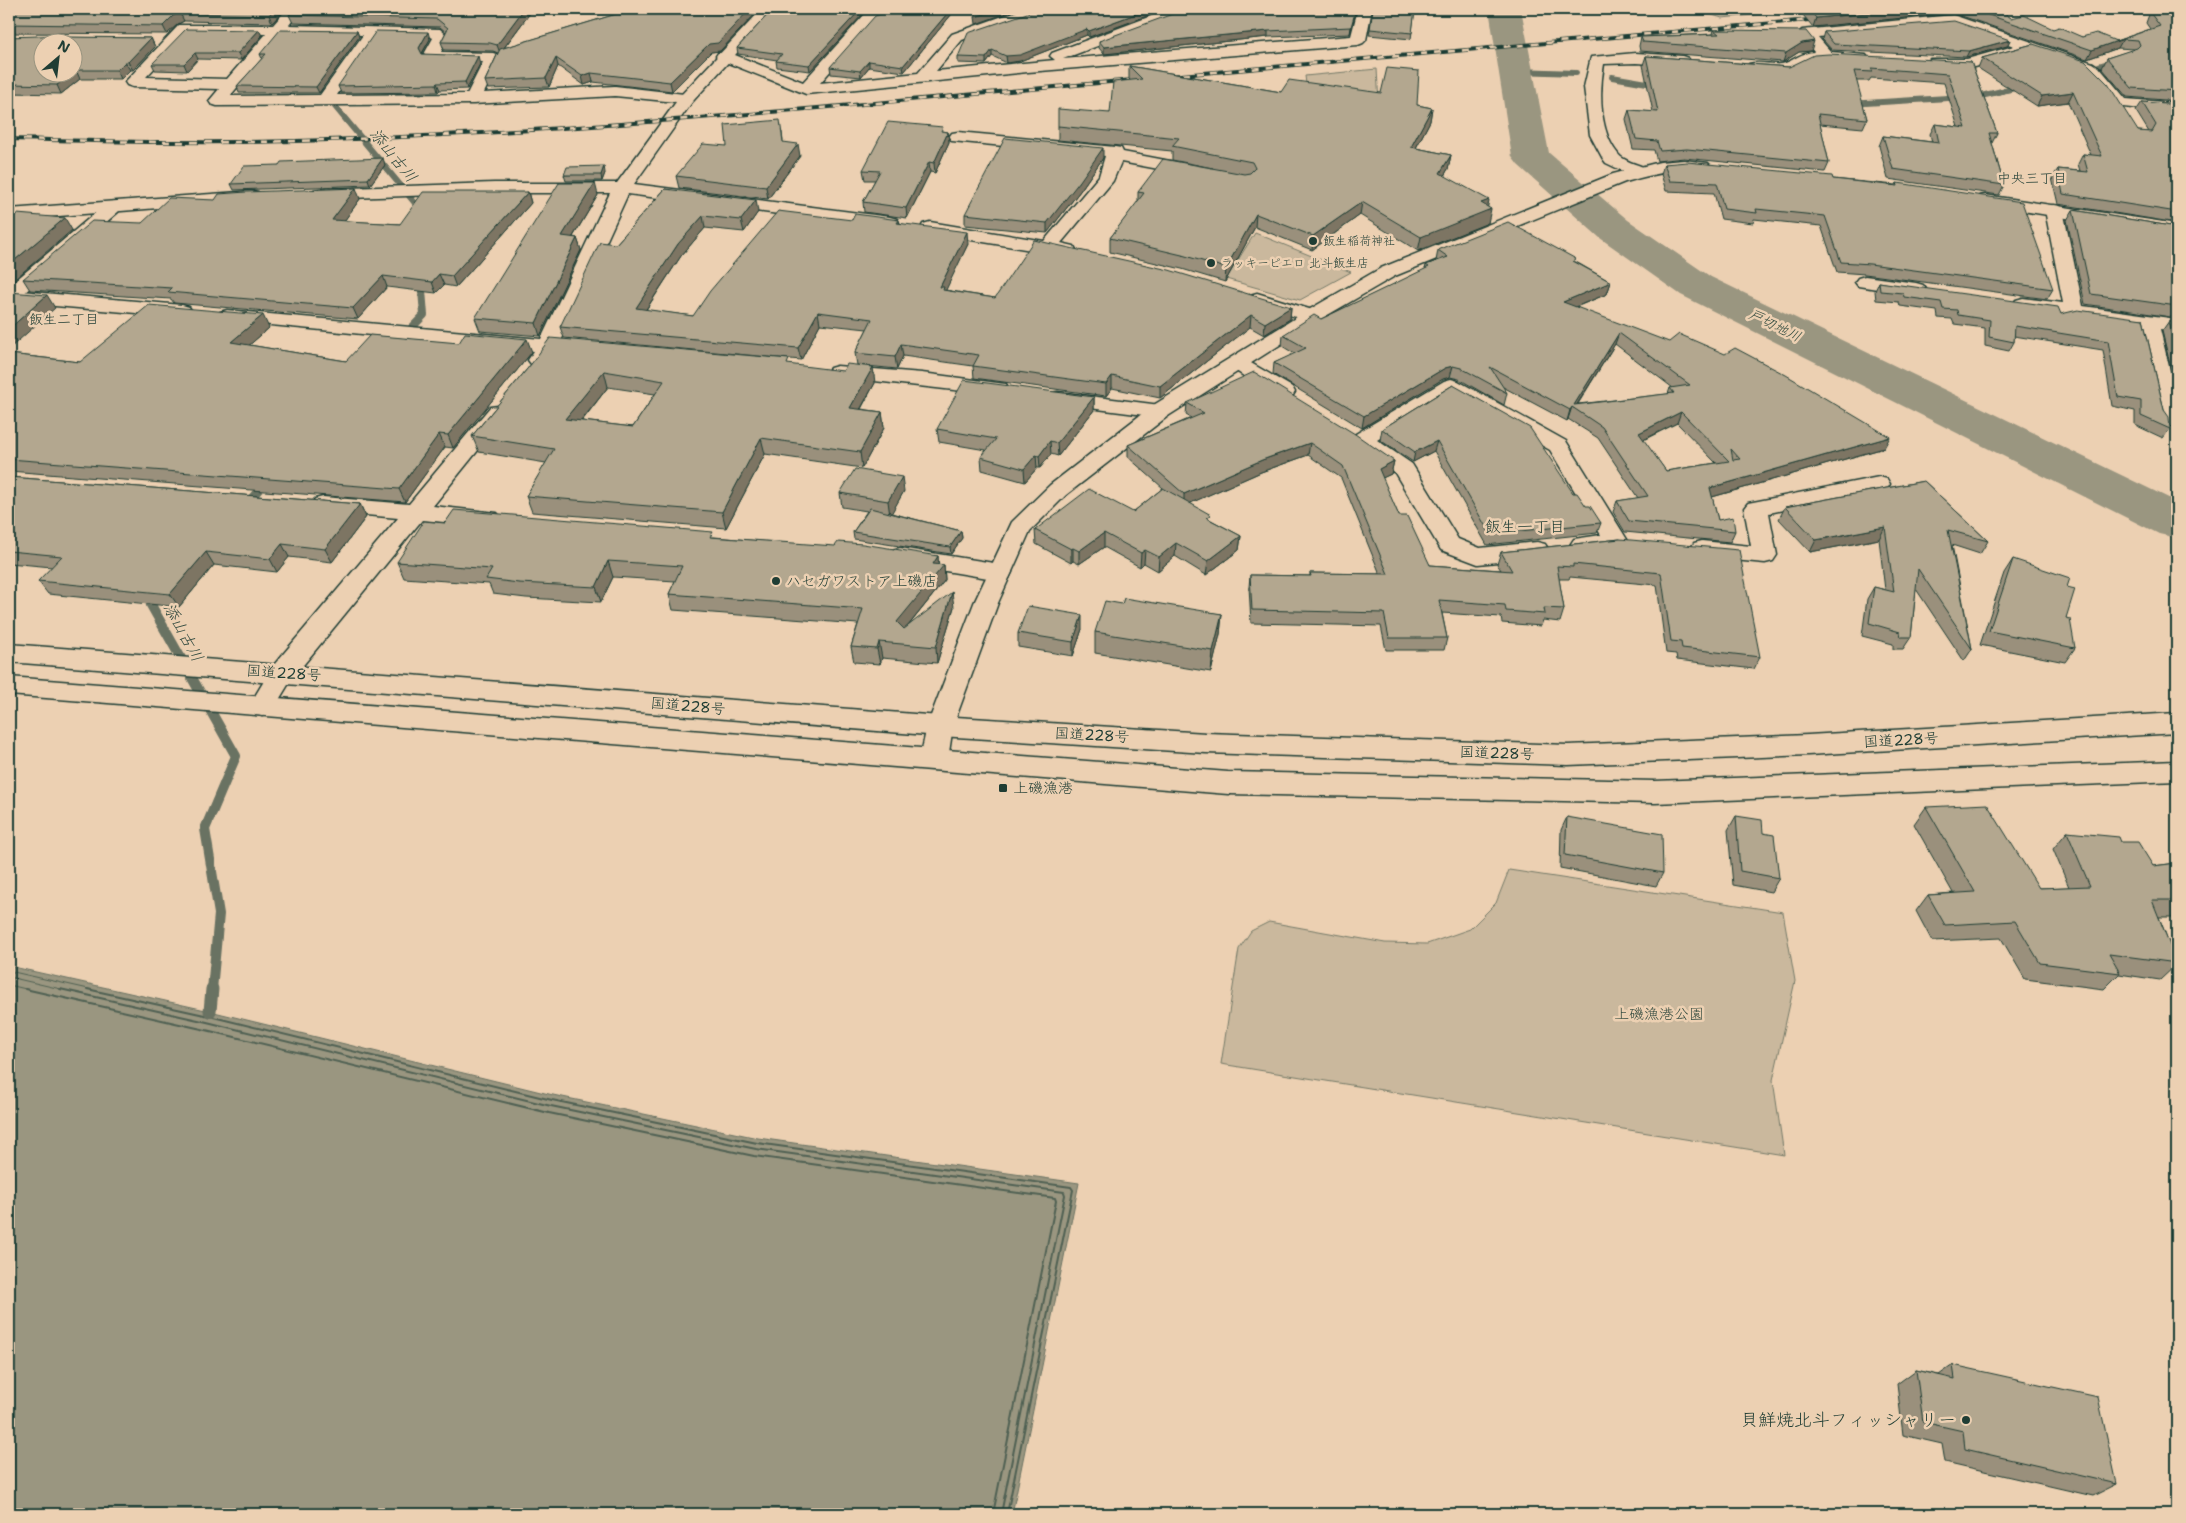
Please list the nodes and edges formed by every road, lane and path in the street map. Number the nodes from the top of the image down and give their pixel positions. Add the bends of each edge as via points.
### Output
1 (295, 9) edge
2 (770, 9) edge
3 (893, 9) edge
4 (1037, 9) edge
5 (1183, 9) edge
6 (1365, 9) edge
7 (279, 29) junction
8 (374, 31) junction
9 (152, 40) edge
10 (171, 40) junction
11 (2030, 46) junction
12 (724, 56) junction
13 (1826, 56) junction
14 (1873, 59) edge
15 (1920, 62) edge
16 (1702, 63) edge
17 (1739, 66) edge
18 (1028, 67) junction
19 (922, 78) junction
20 (230, 84) junction
21 (806, 89) junction
22 (687, 98) junction
23 (472, 99) junction
24 (325, 100) junction
25 (2121, 103) junction
26 (2177, 108) edge
27 (2130, 120) edge
28 (958, 137) dead end
29 (1114, 155) junction
30 (1722, 169) edge
31 (1639, 172) junction
32 (1217, 175) edge
33 (622, 188) junction
34 (300, 194) edge
35 (270, 196) edge
36 (1968, 197) edge
37 (112, 208) junction
38 (2054, 210) junction
39 (9, 215) edge
40 (2177, 230) edge
41 (1049, 246) junction
42 (1084, 254) edge
43 (1865, 282) dead end
44 (1931, 291) edge
45 (1237, 293) edge
46 (9, 296) edge
47 (2007, 302) edge
48 (2074, 310) junction
49 (1312, 316) junction
50 (2148, 321) junction
51 (2177, 325) edge
52 (548, 346) junction
53 (600, 351) edge
54 (1237, 363) junction
55 (823, 370) edge
56 (529, 374) edge
57 (510, 397) edge
58 (1304, 404) edge
59 (1160, 411) junction
60 (2171, 420) edge
61 (1879, 484) dead end
62 (301, 502) edge
63 (416, 511) junction
64 (514, 520) edge
65 (1625, 542) joint
66 (1681, 547) edge
67 (875, 552) edge
68 (1000, 572) junction
69 (9, 652) edge
70 (282, 673) junction
71 (9, 686) edge
72 (262, 706) junction
73 (2177, 723) edge
74 (940, 726) junction
75 (934, 759) junction
76 (2177, 771) edge

1 - 7 main road
2 - 12 main road
3 - 21 main road via 870,17
4 - 19 main road via 957,38
5 - 18 main road
6 - 18 main road via 1358,40
7 - 8 main road
7 - 10 main road via 184,28
7 - 20 main road
8 - 23 main road via 436,32 441,37 431,56 493,58
8 - 24 main road
9 - 10 main road
10 - 20 main road via 133,82
11 - 13 main road via 1953,20 1807,33
11 - 15 main road via 1967,64
11 - 25 main road via 2095,64 2093,70
12 - 21 main road
12 - 22 main road
13 - 14 main road
13 - 17 main road via 1806,57 1786,69
16 - 31 main road via 1636,58 1597,60 1592,87 1598,136 1612,159
18 - 19 main road
19 - 21 main road
20 - 24 main road via 217,101
22 - 23 main road via 610,92
22 - 33 main road
23 - 24 main road
25 - 26 main road
25 - 27 main road
28 - 29 main road via 1114,152
29 - 32 main road
29 - 41 main road via 1107,177
30 - 31 main road via 1684,165
31 - 49 main road via 1388,272
33 - 34 main road
33 - 41 main road
33 - 52 main road
35 - 37 main road
36 - 38 main road
37 - 39 main road
37 - 46 main road
38 - 40 main road
38 - 48 main road
41 - 42 main road
43 - 44 main road
45 - 49 main road
46 - 52 main road
47 - 48 main road
48 - 50 main road
49 - 54 main road
50 - 51 main road
50 - 60 main road
52 - 53 main road
52 - 56 main road
54 - 58 main road
54 - 59 main road
55 - 59 main road via 922,379
57 - 63 main road
59 - 68 main road via 1058,490 1020,527
61 - 66 main road via 1756,508 1765,556
62 - 63 main road
63 - 64 main road
63 - 70 main road
65 - 65 main road via 1478,556 1449,544 1404,469 1354,435 1451,385 1558,446
67 - 68 main road
68 - 74 main road
69 - 70 main road, 国道228号
70 - 72 main road
70 - 74 main road, 国道228号
71 - 72 main road
72 - 75 main road
73 - 74 main road, 国道228号 via 1808,745 1568,755 1206,742
74 - 75 main road
75 - 76 main road via 1228,783 1656,792

